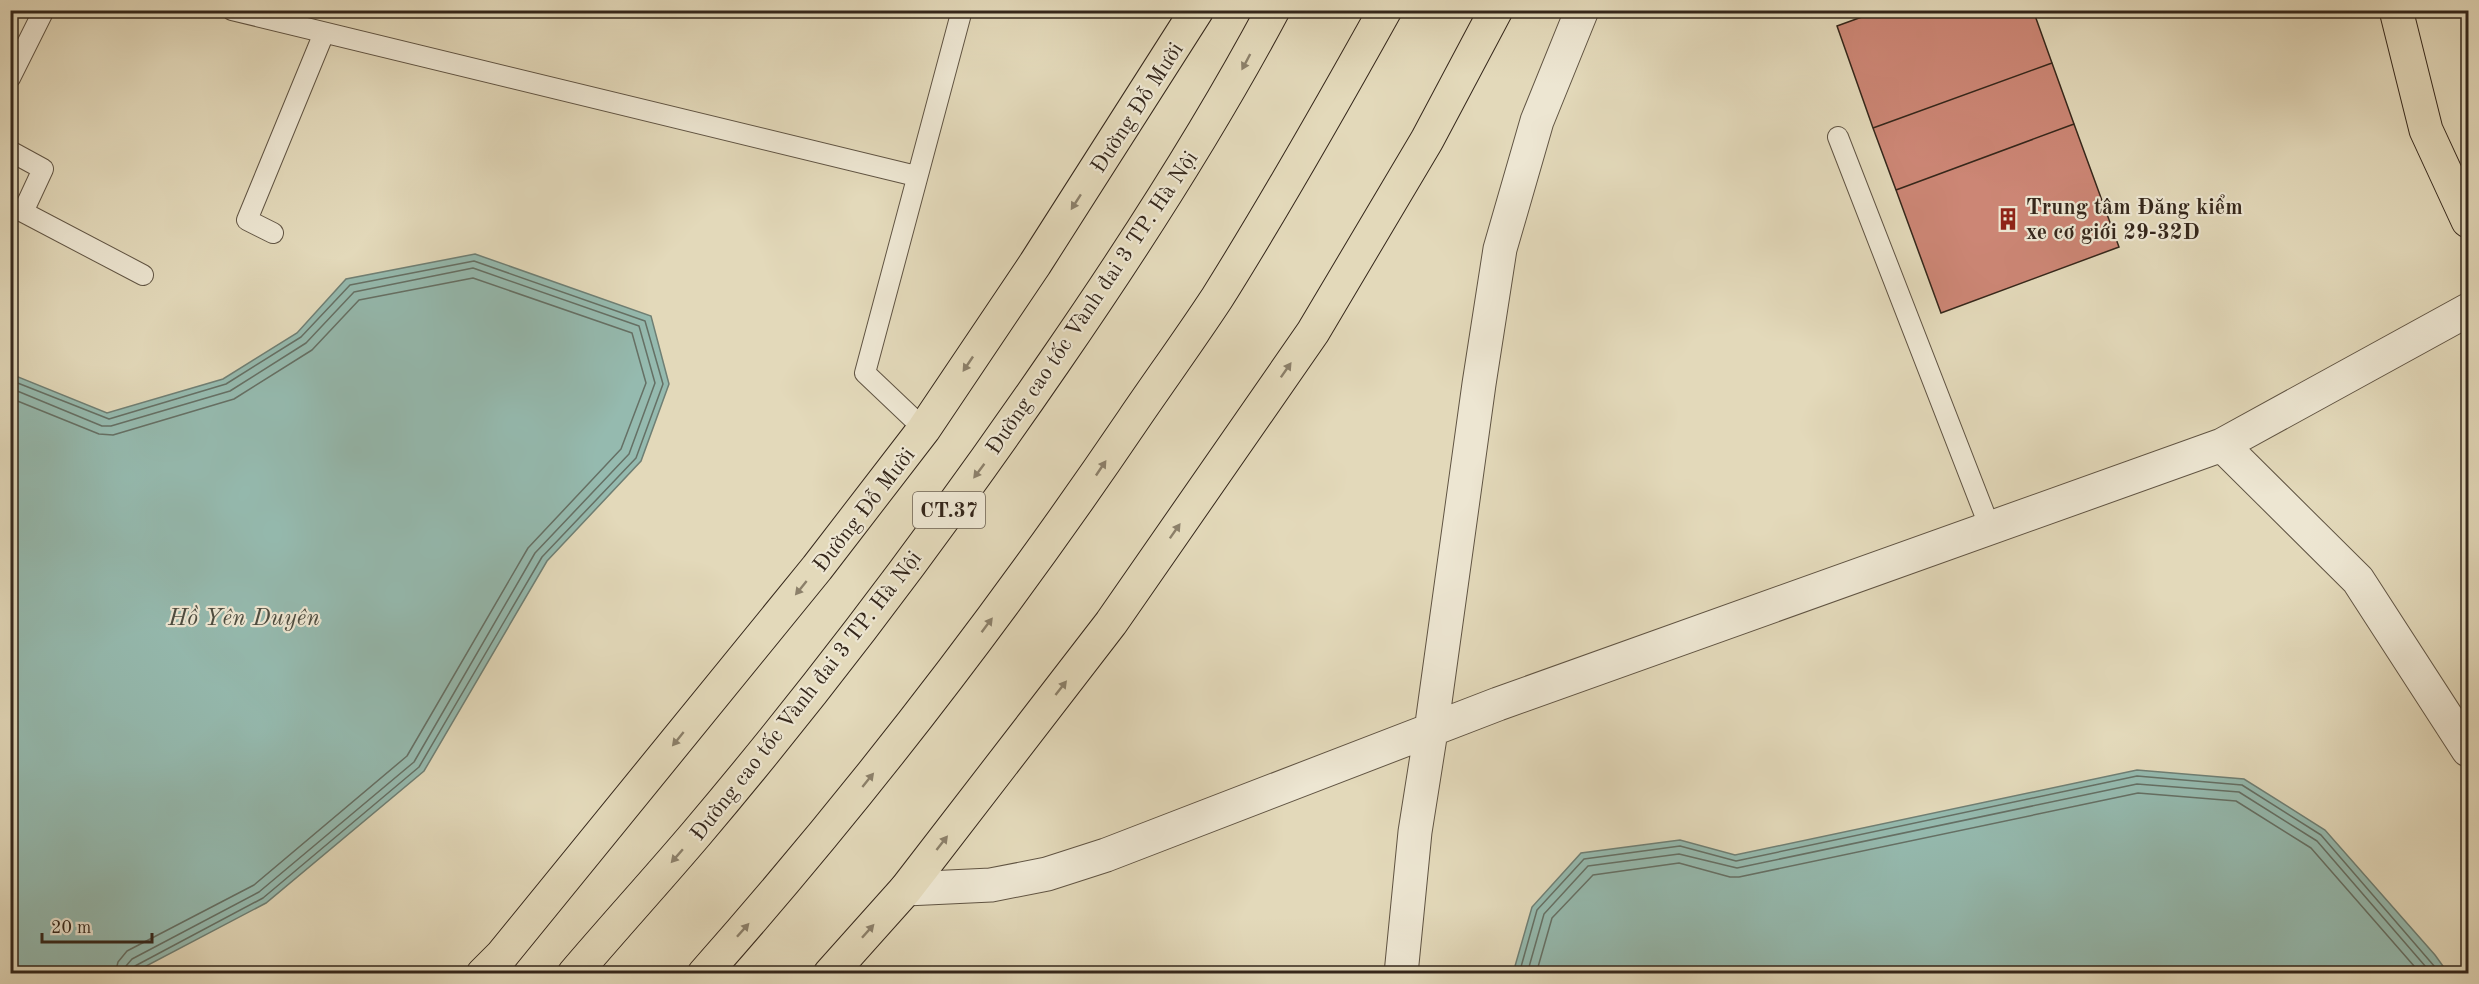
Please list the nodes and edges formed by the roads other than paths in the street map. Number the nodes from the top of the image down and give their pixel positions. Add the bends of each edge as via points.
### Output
1 (44, 10) edge
2 (232, 10) edge
3 (962, 10) edge
4 (1197, 10) edge
5 (1274, 10) edge
6 (1384, 10) edge
7 (1496, 10) edge
8 (1582, 10) edge
9 (2396, 10) edge
10 (324, 33) junction
11 (10, 78) edge
12 (1838, 137) dead end
13 (10, 151) edge
14 (916, 176) junction
15 (2469, 221) edge
16 (273, 233) dead end
17 (143, 275) dead end
18 (2469, 310) edge
19 (924, 429) junction
20 (2222, 445) junction
21 (1990, 528) junction
22 (1431, 731) junction
23 (2469, 750) edge
24 (906, 889) junction
25 (483, 974) edge
26 (574, 974) edge
27 (705, 974) edge
28 (830, 974) edge
29 (1401, 974) edge

1 - 11 lane
2 - 10 lane
3 - 14 lane
4 -> 19 main road, Đường Đỗ Mười
5 -> 26 main road, Đường cao tốc Vành đai 3 TP. Hà Nội / CT.37 via 1234,83 1125,259 986,462 836,662
27 -> 6 main road via 919,717 1067,517 1217,298 1322,123
24 -> 7 main road via 1111,623 1313,332 1427,140
8 - 22 street via 1537,121 1500,249
9 - 15 main road via 2426,130
10 - 14 lane
10 - 16 lane via 247,220
12 - 21 lane
13 - 17 lane via 44,170 23,212
14 - 19 lane via 865,374
18 - 20 street
19 -> 25 main road, Đường Đỗ Mười via 810,577
20 - 21 street
20 - 23 street via 2358,580
21 - 22 street
22 - 24 street via 1047,874 991,885
22 - 29 street via 1415,832
28 -> 24 main road

